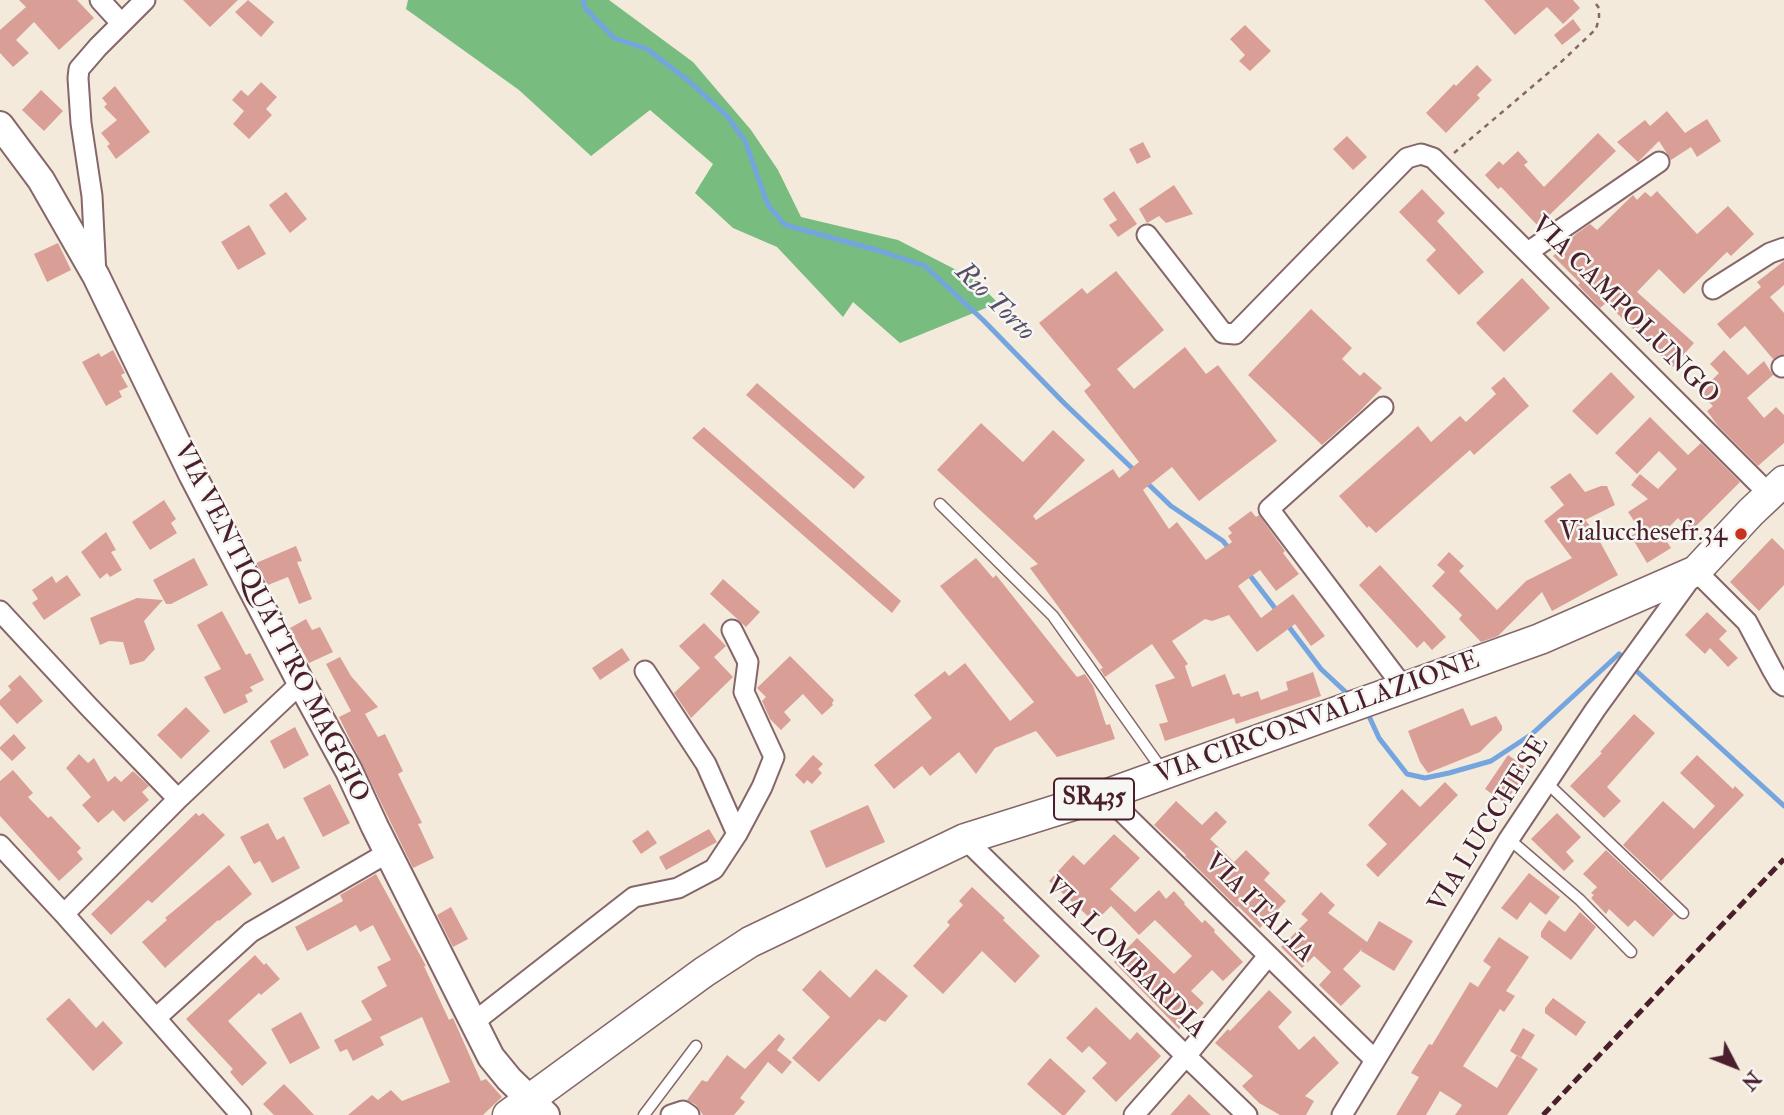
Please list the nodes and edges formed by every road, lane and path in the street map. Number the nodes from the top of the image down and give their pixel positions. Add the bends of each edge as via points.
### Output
1 (100, 0) edge
2 (145, 0) edge
3 (1594, 0) edge
4 (121, 23) junction
5 (0, 125) edge
6 (1659, 162) dead end
7 (1440, 165) junction
8 (1147, 234) dead end
9 (1784, 248) edge
10 (1528, 252) junction
11 (96, 276) junction
12 (1713, 289) dead end
13 (1383, 407) dead end
14 (1777, 488) edge
15 (940, 503) dead end
16 (1696, 572) junction
17 (0, 611) edge
18 (732, 630) dead end
19 (645, 671) dead end
20 (301, 682) junction
21 (1784, 686) edge
22 (1404, 688) junction
23 (1165, 774) junction
24 (1546, 782) junction
25 (1105, 795) junction
26 (178, 799) junction
27 (737, 834) junction
28 (965, 839) junction
29 (1509, 839) junction
30 (0, 845) edge
31 (389, 852) junction
32 (1683, 913) dead end
33 (64, 915) junction
34 (1631, 952) dead end
35 (1268, 956) junction
36 (156, 1018) junction
37 (474, 1023) junction
38 (696, 1046) dead end
39 (1186, 1056) junction
40 (1375, 1060) junction
41 (528, 1110) edge
42 (241, 1115) edge
43 (644, 1115) edge
44 (671, 1115) edge
45 (689, 1115) edge
46 (1134, 1115) edge
47 (1247, 1115) edge
48 (1342, 1115) edge

1 - 4 street
2 - 4 street
3 - 7 path via 1600,18 1596,29
4 - 11 street via 86,59 78,78
5 - 11 street, VIA VENTIQUATTRO MAGGIO via 41,180
6 - 10 street
7 - 8 street via 1421,154 1407,158 1235,334 1223,333
7 - 10 street, VIA CAMPOLUNGO
9 - 12 street
10 - 14 street, VIA CAMPOLUNGO
11 - 20 street, VIA VENTIQUATTRO MAGGIO via 192,474
13 - 22 street via 1269,509
14 - 16 main road, SR435
15 - 23 lane via 1053,616
16 - 21 street via 1747,622
16 - 22 main road, VIA CIRCONVALLAZIONE / SR435 via 1540,639
16 - 24 street, VIA LUCCHESE
17 - 26 street
18 - 27 street via 748,662 744,692 774,757
19 - 27 street via 706,764
20 - 26 street
20 - 31 street, VIA VENTIQUATTRO MAGGIO
22 - 23 main road, VIA CIRCONVALLAZIONE / SR435
23 - 25 main road, VIA CIRCONVALLAZIONE / SR435
24 - 29 street, VIA LUCCHESE
24 - 32 lane
25 - 28 main road, VIA CIRCONVALLAZIONE / SR435
25 - 35 street, VIA ITALIA
26 - 33 street
27 - 37 street via 714,869 678,888 634,897
28 - 39 street, VIA LOMBARDIA
28 - 41 main road, VIA CIRCONVALLAZIONE / SR435 via 750,942 704,972
29 - 34 lane
29 - 40 street, VIA LUCCHESE
30 - 33 street
31 - 36 street via 251,932
31 - 37 street, VIA VENTIQUATTRO MAGGIO
33 - 36 street
35 - 39 street
35 - 40 street, VIA ITALIA
36 - 42 street
37 - 41 street, VIA VENTIQUATTRO MAGGIO
38 - 43 lane
39 - 46 street
39 - 47 street, VIA LOMBARDIA
40 - 48 street, VIA LUCCHESE
44 - 45 street via 683,1111

